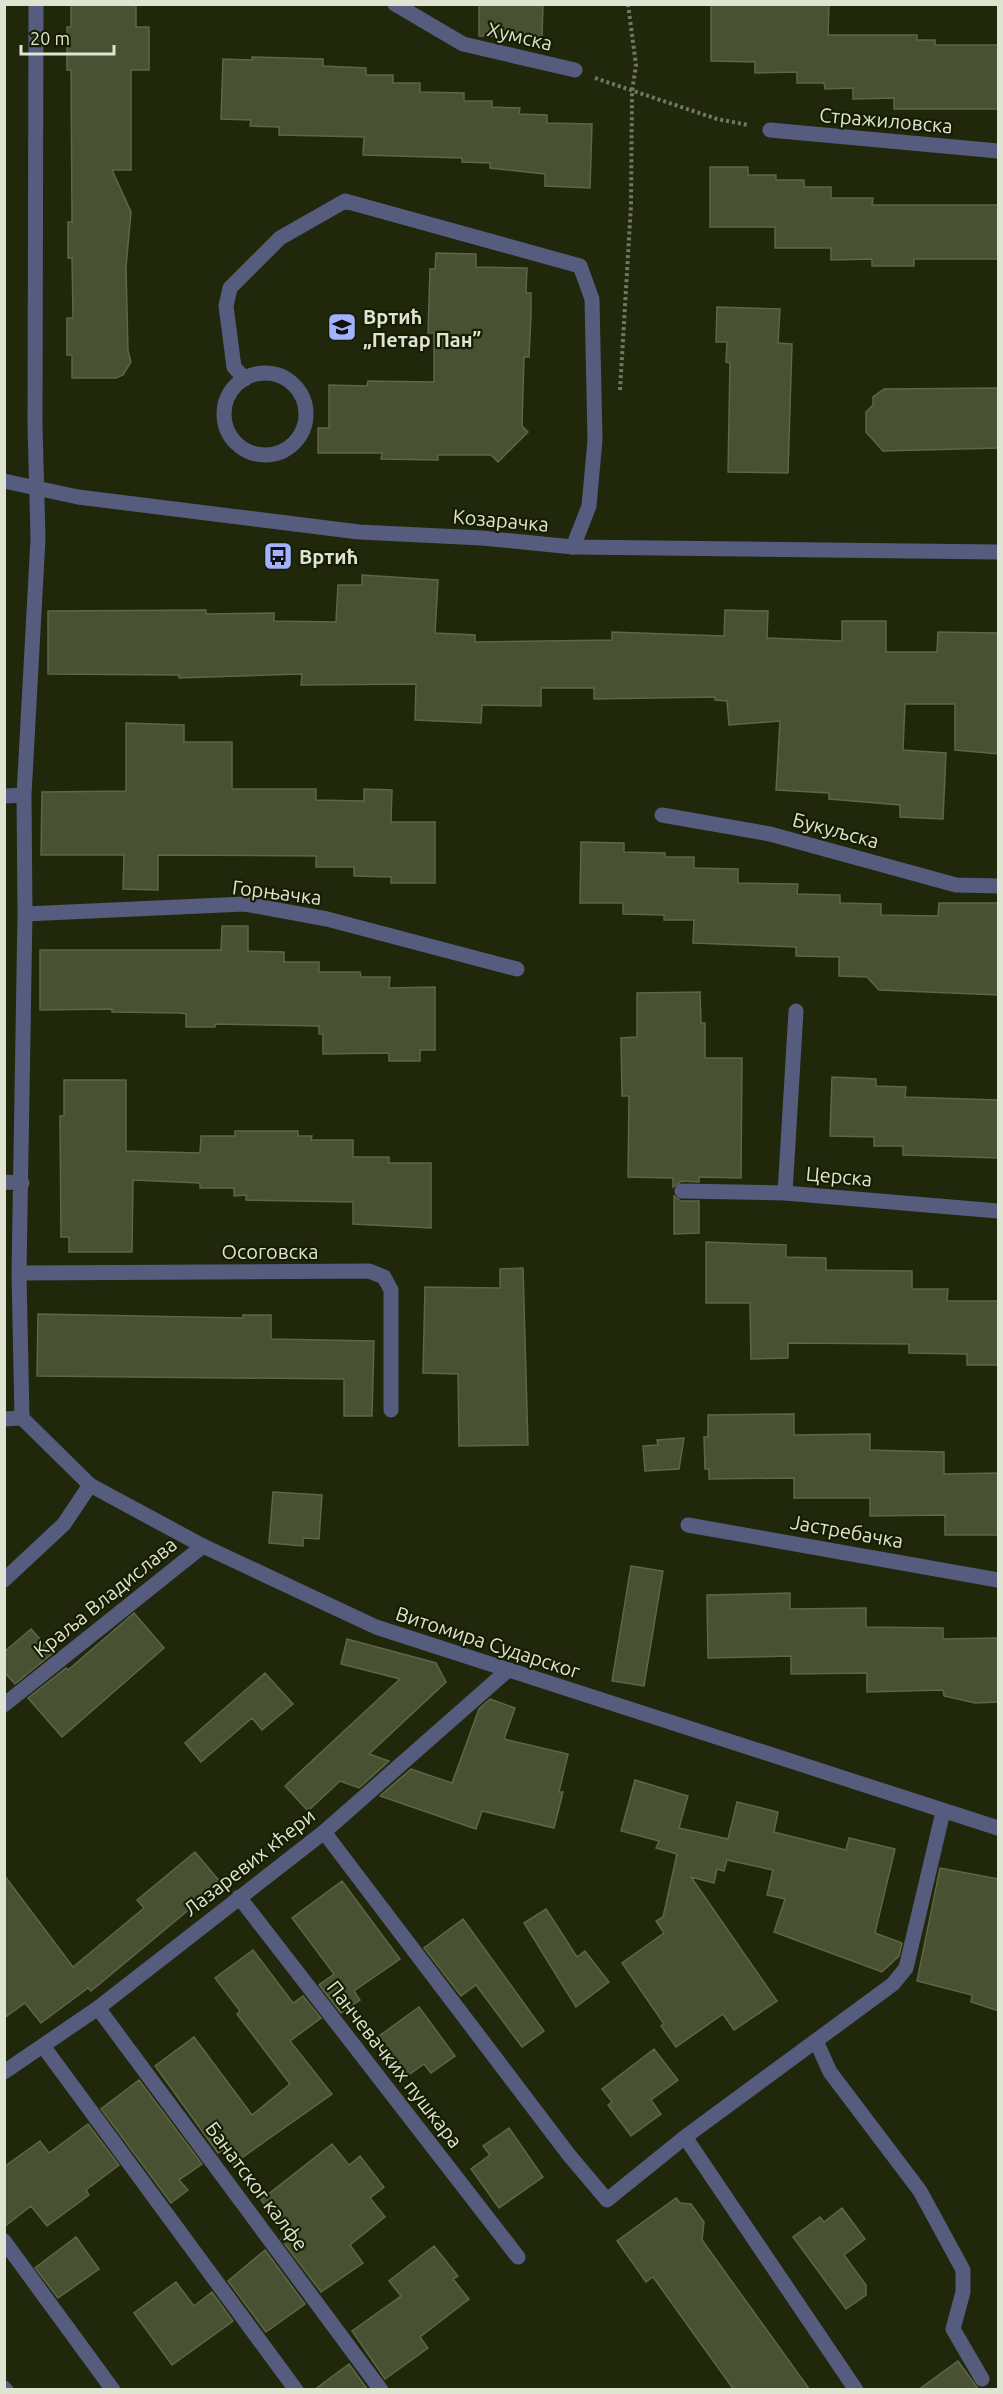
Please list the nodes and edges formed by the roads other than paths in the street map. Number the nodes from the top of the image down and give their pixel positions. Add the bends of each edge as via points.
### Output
1 (36, 4) edge
2 (395, 4) edge
3 (575, 70) road end
4 (770, 130) road end
5 (999, 151) edge
6 (245, 378) junction
7 (4, 481) edge
8 (36, 489) junction
9 (573, 548) junction
10 (999, 552) edge
11 (24, 795) junction
12 (4, 796) edge
13 (662, 815) dead end
14 (999, 886) edge
15 (26, 914) junction
16 (517, 969) dead end
17 (796, 1011) dead end
18 (4, 1182) edge
19 (22, 1183) junction
20 (682, 1191) dead end
21 (785, 1193) junction
22 (999, 1212) edge
23 (19, 1273) junction
24 (391, 1410) dead end
25 (22, 1418) junction
26 (4, 1419) edge
27 (90, 1485) junction
28 (688, 1525) dead end
29 (203, 1546) junction
30 (4, 1580) edge
31 (999, 1580) edge
32 (507, 1671) junction
33 (4, 1704) edge
34 (943, 1812) junction
35 (999, 1828) edge
36 (324, 1832) junction
37 (239, 1897) junction
38 (98, 2008) junction
39 (816, 2041) junction
40 (42, 2046) junction
41 (4, 2072) edge
42 (685, 2137) junction
43 (4, 2241) edge
44 (518, 2257) dead end
45 (982, 2379) dead end
46 (112, 2390) edge
47 (296, 2390) edge
48 (381, 2390) edge
49 (856, 2390) edge

1 - 8 street
2 - 3 street, Хумска via 463,44
4 - 5 street, Стражиловска
6 - 6 street via 227,399 225,426 231,438 253,454 280,453 292,446 306,423 303,396 284,377 258,374
6 - 9 street via 234,367 226,306 230,288 280,238 345,201 580,266 592,299 595,440 588,507
7 - 8 street, Козарачка
8 - 9 street, Козарачка via 359,532 482,538
8 - 11 street via 37,565
9 - 10 street, Козарачка
11 - 12 street
11 - 15 street
13 - 14 street, Букуљска via 770,834 956,885
15 - 16 street, Горњачка via 245,904 327,919
15 - 19 street
17 - 21 street, Церска
18 - 19 street
19 - 23 street
20 - 21 street
21 - 22 street, Церска
23 - 24 street, Осоговска via 369,1271 384,1277 392,1290
23 - 25 street
25 - 26 street
25 - 27 street, Витомира Сударског
27 - 29 street, Витомира Сударског
27 - 30 street via 64,1524
28 - 31 street, Јастребачка
29 - 32 street, Витомира Сударског via 376,1628
29 - 33 street, Краља Владислава
32 - 34 street, Витомира Сударског
32 - 36 street, Лазаревих кћери
34 - 35 street, Витомира Сударског
34 - 39 street via 906,1968 893,1984
36 - 37 street, Лазаревих кћери
36 - 42 street via 607,2200
37 - 38 street, Лазаревих кћери
37 - 44 street, Панчевачких пушкара
38 - 40 street, Лазаревих кћери
38 - 48 street, Банатског калфе
39 - 42 street
39 - 45 street via 830,2072 920,2191 963,2270 963,2292 953,2329
40 - 41 street, Лазаревих кћери
40 - 47 street
42 - 49 street
43 - 46 street

